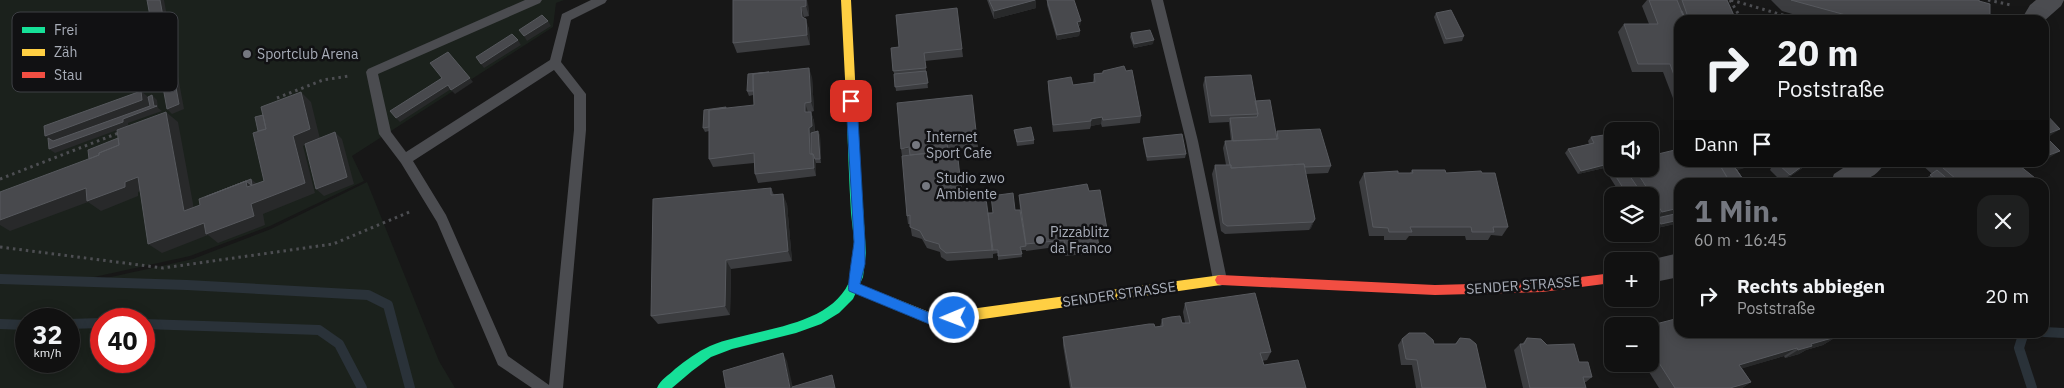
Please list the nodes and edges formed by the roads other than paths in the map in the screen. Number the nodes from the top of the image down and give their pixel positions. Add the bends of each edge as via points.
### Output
1 (536, 0) edge
2 (601, 0) edge
3 (846, 0) edge
4 (1157, 0) edge
5 (2053, 0) edge
6 (2035, 15) edge
7 (556, 63) junction
8 (405, 158) junction
9 (1865, 167) edge
10 (1848, 178) edge
11 (1674, 266) edge
12 (1659, 269) edge
13 (1604, 279) edge
14 (1220, 280) junction
15 (854, 287) junction
16 (544, 388) edge
17 (556, 388) edge
18 (663, 388) edge

1 - 8 lane via 372,72 385,134
2 - 7 lane via 566,17
3 - 15 street via 860,242
4 - 14 lane via 1192,141
5 - 6 street
7 - 8 lane
7 - 17 lane via 580,94 580,130
8 - 16 lane via 442,220 503,360
9 - 10 street
11 - 12 street
13 - 14 street, SENDER STRASSE via 1542,287 1435,290
14 - 15 street, SENDER STRASSE via 934,320
15 - 18 street via 826,314 783,332 720,347 680,371

